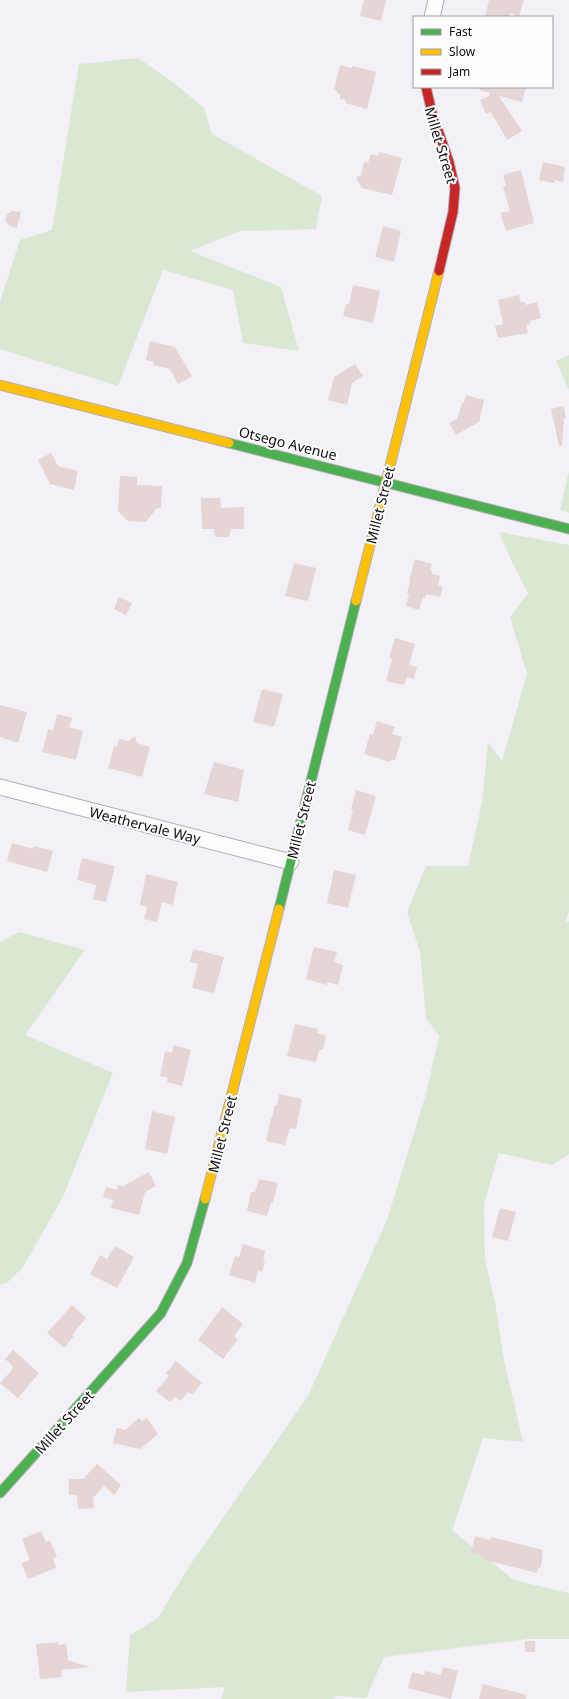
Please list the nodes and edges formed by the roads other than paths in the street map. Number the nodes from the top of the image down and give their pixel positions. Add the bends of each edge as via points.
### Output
1 (436, 0) edge
2 (432, 16) edge
3 (426, 88) edge
4 (0, 385) edge
5 (385, 482) junction
6 (569, 529) edge
7 (0, 787) edge
8 (291, 862) junction
9 (0, 1493) edge

1 - 2 street
3 - 5 street, Millet Street via 428,105 448,157 455,190 439,273
4 - 5 street, Otsego Avenue
5 - 6 street, Otsego Avenue
5 - 8 street, Millet Street
7 - 8 street, Weathervale Way
8 - 9 street, Millet Street via 212,1176 187,1263 161,1313

